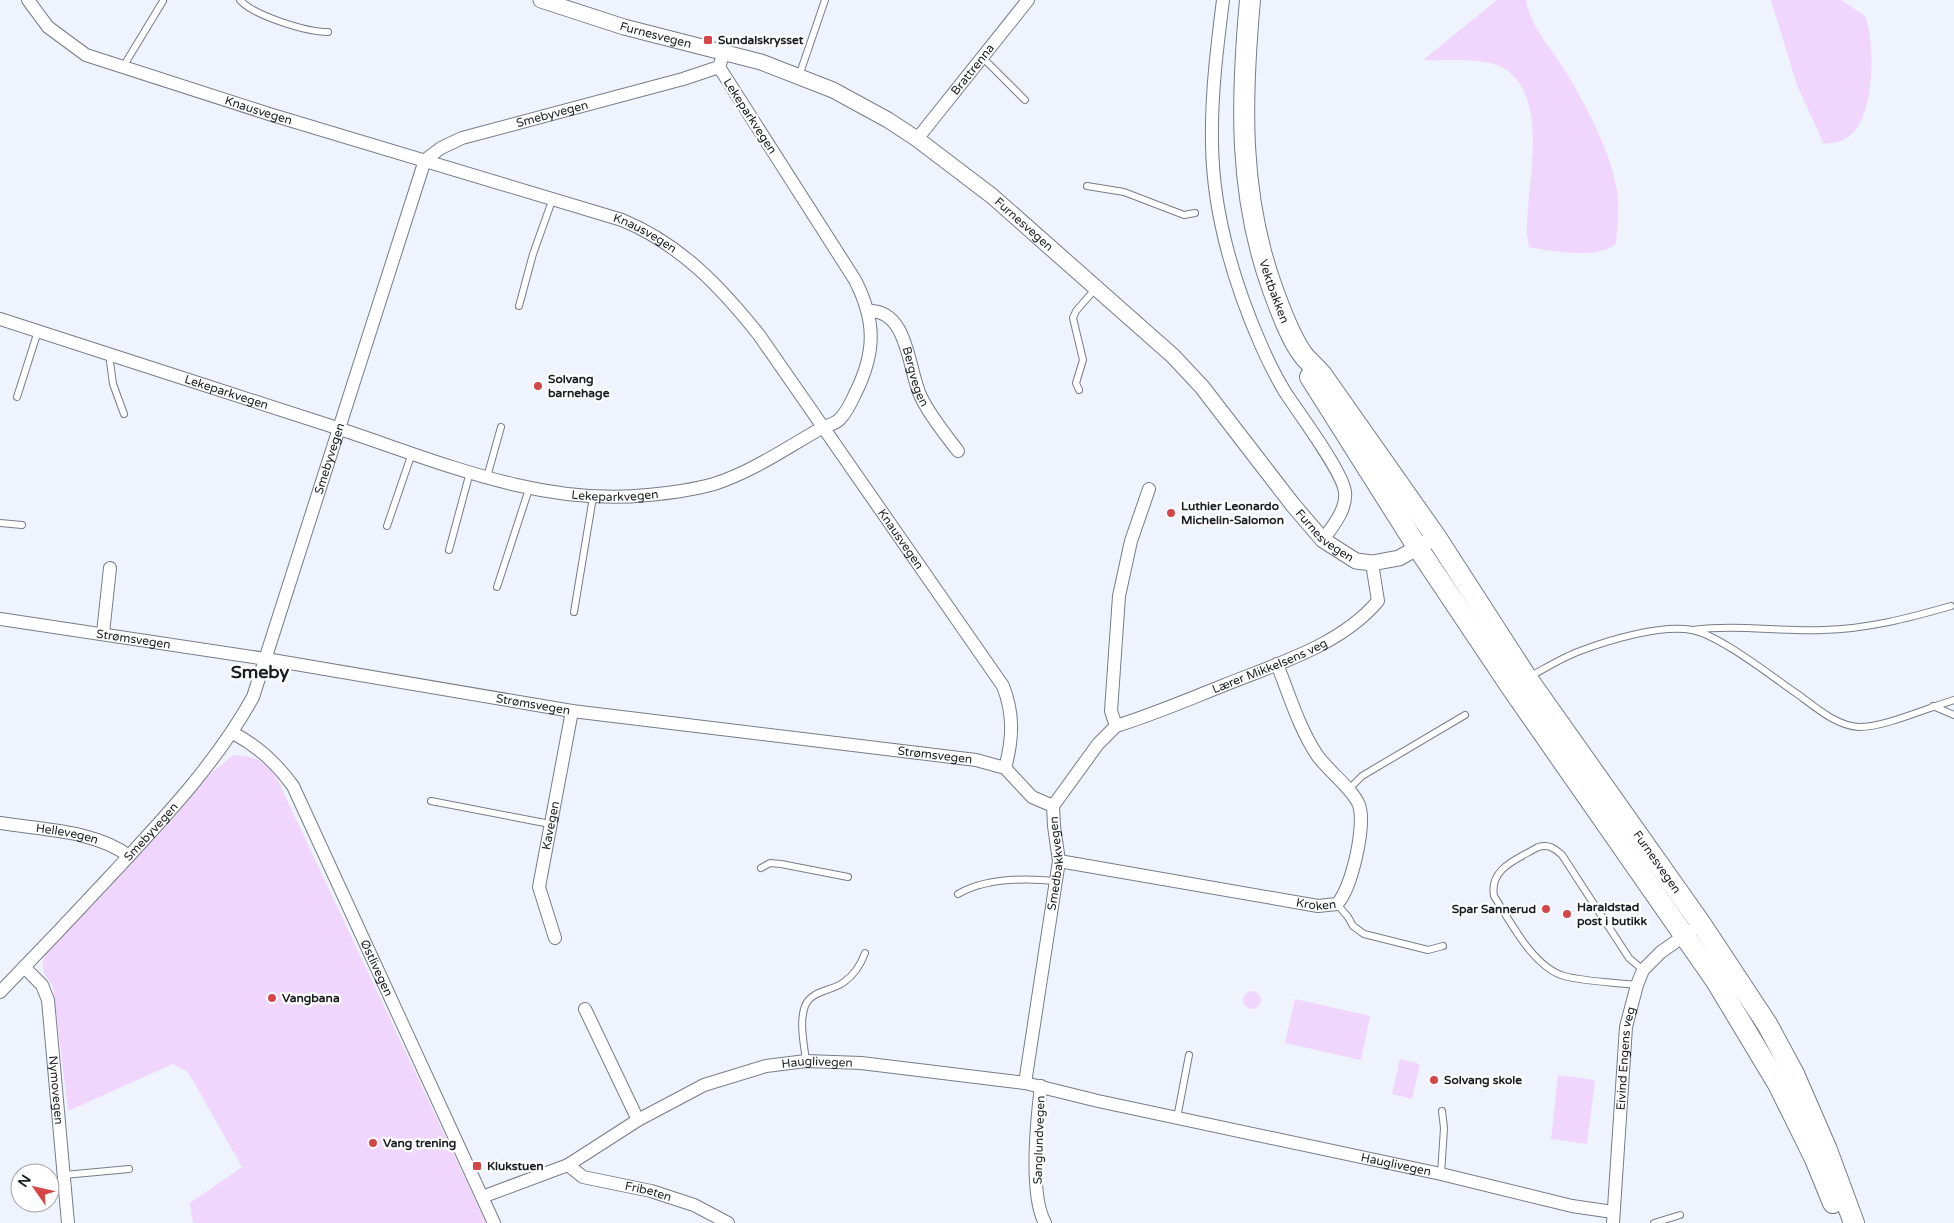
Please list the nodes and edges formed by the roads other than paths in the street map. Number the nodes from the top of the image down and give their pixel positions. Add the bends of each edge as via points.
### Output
1 (28, 0) edge
2 (240, 0) edge
3 (541, 0) edge
4 (825, 0) edge
5 (1028, 0) edge
6 (1223, 0) edge
7 (1250, 0) edge
8 (163, 1) edge
9 (328, 32) dead end
10 (723, 51) junction
11 (983, 58) junction
12 (122, 68) junction
13 (719, 68) junction
14 (799, 76) junction
15 (1025, 100) dead end
16 (918, 139) junction
17 (425, 160) junction
18 (1087, 186) dead end
19 (553, 197) junction
20 (1195, 213) dead end
21 (1096, 287) junction
22 (519, 306) dead end
23 (868, 311) junction
24 (0, 318) edge
25 (38, 331) junction
26 (109, 354) junction
27 (1302, 354) junction
28 (1079, 390) dead end
29 (17, 397) dead end
30 (124, 414) dead end
31 (501, 426) dead end
32 (339, 428) junction
33 (823, 428) junction
34 (958, 452) dead end
35 (412, 453) junction
36 (470, 472) junction
37 (488, 476) junction
38 (529, 488) junction
39 (1150, 489) dead end
40 (593, 497) junction
41 (0, 523) edge
42 (22, 525) dead end
43 (387, 526) dead end
44 (1436, 537) junction
45 (1323, 540) junction
46 (1418, 548) junction
47 (449, 550) dead end
48 (1372, 563) junction
49 (110, 568) dead end
50 (497, 587) dead end
51 (1951, 606) dead end
52 (574, 612) dead end
53 (0, 619) edge
54 (1692, 630) junction
55 (103, 633) junction
56 (266, 659) junction
57 (1277, 664) junction
58 (1519, 682) junction
59 (1954, 700) edge
60 (1933, 706) junction
61 (572, 711) junction
62 (1954, 715) edge
63 (1464, 716) dead end
64 (1116, 726) junction
65 (233, 733) junction
66 (1005, 768) junction
67 (1348, 790) junction
68 (431, 801) dead end
69 (1053, 806) junction
70 (0, 823) edge
71 (550, 824) junction
72 (129, 856) junction
73 (1059, 861) junction
74 (761, 868) dead end
75 (848, 877) dead end
76 (1056, 881) junction
77 (958, 894) dead end
78 (1337, 904) junction
79 (1701, 924) junction
80 (1684, 936) junction
81 (555, 938) dead end
82 (1443, 946) dead end
83 (865, 953) dead end
84 (24, 967) junction
85 (1643, 970) junction
86 (1637, 985) junction
87 (0, 992) edge
88 (585, 1009) dead end
89 (1189, 1055) dead end
90 (806, 1061) junction
91 (1025, 1083) junction
92 (1041, 1086) junction
93 (1442, 1111) dead end
94 (1178, 1118) junction
95 (638, 1120) junction
96 (568, 1165) junction
97 (128, 1169) dead end
98 (1441, 1174) junction
99 (64, 1175) junction
100 (482, 1197) junction
101 (1680, 1215) dead end
102 (1613, 1217) edge
103 (68, 1223) edge
104 (494, 1223) edge
105 (728, 1223) edge
106 (1044, 1223) edge
107 (1654, 1223) edge
108 (1841, 1223) edge
109 (1854, 1223) edge

1 - 12 street, Knausvegen via 48,27 67,42 86,55
2 - 9 lane via 252,10 290,24
3 - 10 street, Furnesvegen via 624,27
4 - 14 lane
5 - 11 street, Brattrenna
6 - 45 street via 1212,135 1220,222 1234,276 1262,346 1284,389 1338,472 1345,492 1343,507
7 - 27 main road, Vektbakken via 1244,64 1244,144 1249,198 1260,254
8 - 12 lane
10 - 13 street
10 - 14 street, Furnesvegen
11 - 15 lane
11 - 16 street, Brattrenna
12 - 17 street, Knausvegen
13 - 17 street, Smebyvegen via 462,138
13 - 23 street, Lekeparkvegen via 855,280
14 - 16 street, Furnesvegen via 860,104
16 - 21 street, Furnesvegen via 992,196
17 - 19 street, Knausvegen
17 - 32 street, Smebyvegen
18 - 20 lane via 1124,192 1184,215
19 - 22 lane
19 - 33 street, Knausvegen via 641,228 696,264 759,335
21 - 28 lane via 1073,318 1083,360 1076,383
21 - 45 street, Furnesvegen via 1173,356 1202,387
23 - 33 street, Lekeparkvegen via 870,352 858,388 838,421
23 - 34 street, Bergvegen via 884,313 898,328 905,341 920,396
24 - 25 street, Lekeparkvegen
25 - 26 street, Lekeparkvegen
25 - 29 lane
26 - 30 lane via 113,384
26 - 32 street, Lekeparkvegen
27 - 44 main road, Vektbakken via 1322,375
27 - 46 main road, Furnesvegen via 1311,380
31 - 37 lane
32 - 35 street, Lekeparkvegen
32 - 56 street, Smebyvegen
33 - 40 street, Lekeparkvegen via 758,465 715,483 645,496
33 - 66 street, Knausvegen via 1004,686 1012,720 1011,745
35 - 36 street, Lekeparkvegen
35 - 43 lane
36 - 37 street, Lekeparkvegen
36 - 47 lane
37 - 38 street, Lekeparkvegen
38 - 40 street, Lekeparkvegen
38 - 50 lane
39 - 64 street via 1131,541 1120,596 1111,710
40 - 52 lane
41 - 42 lane
44 - 46 street, Furnesvegen
44 - 58 main road, Furnesvegen
45 - 48 street, Furnesvegen via 1356,561
46 - 48 street, Furnesvegen via 1399,558
46 - 58 main road, Furnesvegen
48 - 57 street, Lærer Mikkelsens veg via 1378,601 1366,615 1322,644
49 - 55 street
51 - 54 lane via 1870,627 1822,630 1720,626
53 - 55 street, Strømsvegen
54 - 58 lane via 1654,632 1580,651
54 - 60 lane via 1750,661 1838,721 1858,727 1876,725
55 - 56 street, Strømsvegen
56 - 61 street, Strømsvegen
56 - 65 street, Smebyvegen via 254,697
57 - 64 street, Lærer Mikkelsens veg via 1149,716
57 - 67 street, Kroken via 1316,753
58 - 79 main road, Furnesvegen
58 - 80 main road, Furnesvegen
59 - 60 lane
60 - 62 lane
61 - 66 street, Strømsvegen via 913,751 976,760
61 - 71 street, Kavegen
63 - 67 lane via 1362,776
64 - 69 street, Smedbakkvegen via 1098,744
65 - 72 street, Smebyvegen
65 - 100 street, Østlivegen via 255,745 279,766 293,786
66 - 69 street via 1032,797
67 - 78 street, Kroken via 1358,803 1362,816 1346,892
68 - 71 lane
69 - 73 street, Smedbakkvegen
70 - 72 street, Hellevegen via 92,838 116,846
71 - 81 street, Kavegen via 539,887
72 - 84 street, Smebyvegen
73 - 76 street, Smedbakkvegen
73 - 78 street, Kroken via 1318,906
74 - 75 lane via 770,863 781,864
76 - 77 lane via 1022,880 974,887
76 - 91 street, Smedbakkvegen
78 - 82 lane via 1353,926 1364,934 1428,950
79 - 80 street, Eivind Engens veg
79 - 109 main road, Furnesvegen via 1767,1024 1794,1074
80 - 85 street, Eivind Engens veg
80 - 108 main road, Furnesvegen via 1726,997 1778,1084 1815,1159
83 - 90 lane via 862,962 843,983 817,994 806,1003 803,1014
84 - 87 street, Smebyvegen
84 - 99 street, Nymovegen via 42,985 48,1000
85 - 86 street, Eivind Engens veg
85 - 86 lane via 1629,958 1562,855 1554,848 1538,847 1502,868 1496,876 1492,885 1494,896 1530,950 1552,970 1564,976
86 - 102 street, Eivind Engens veg via 1626,1027
88 - 95 street
89 - 94 lane
90 - 91 street, Hauglivegen via 861,1063
90 - 95 street, Hauglivegen via 766,1066 725,1077
91 - 92 street, Hauglivegen
92 - 94 street, Hauglivegen
92 - 106 street, Sanglundvegen via 1036,1176 1038,1204
93 - 98 lane
94 - 98 street, Hauglivegen
95 - 96 street, Hauglivegen
96 - 100 street, Hauglivegen
96 - 105 street, Fribeten via 583,1176 685,1202
97 - 99 lane
98 - 102 street, Hauglivegen
99 - 103 street, Nymovegen
100 - 104 street, Østlivegen
101 - 107 lane

